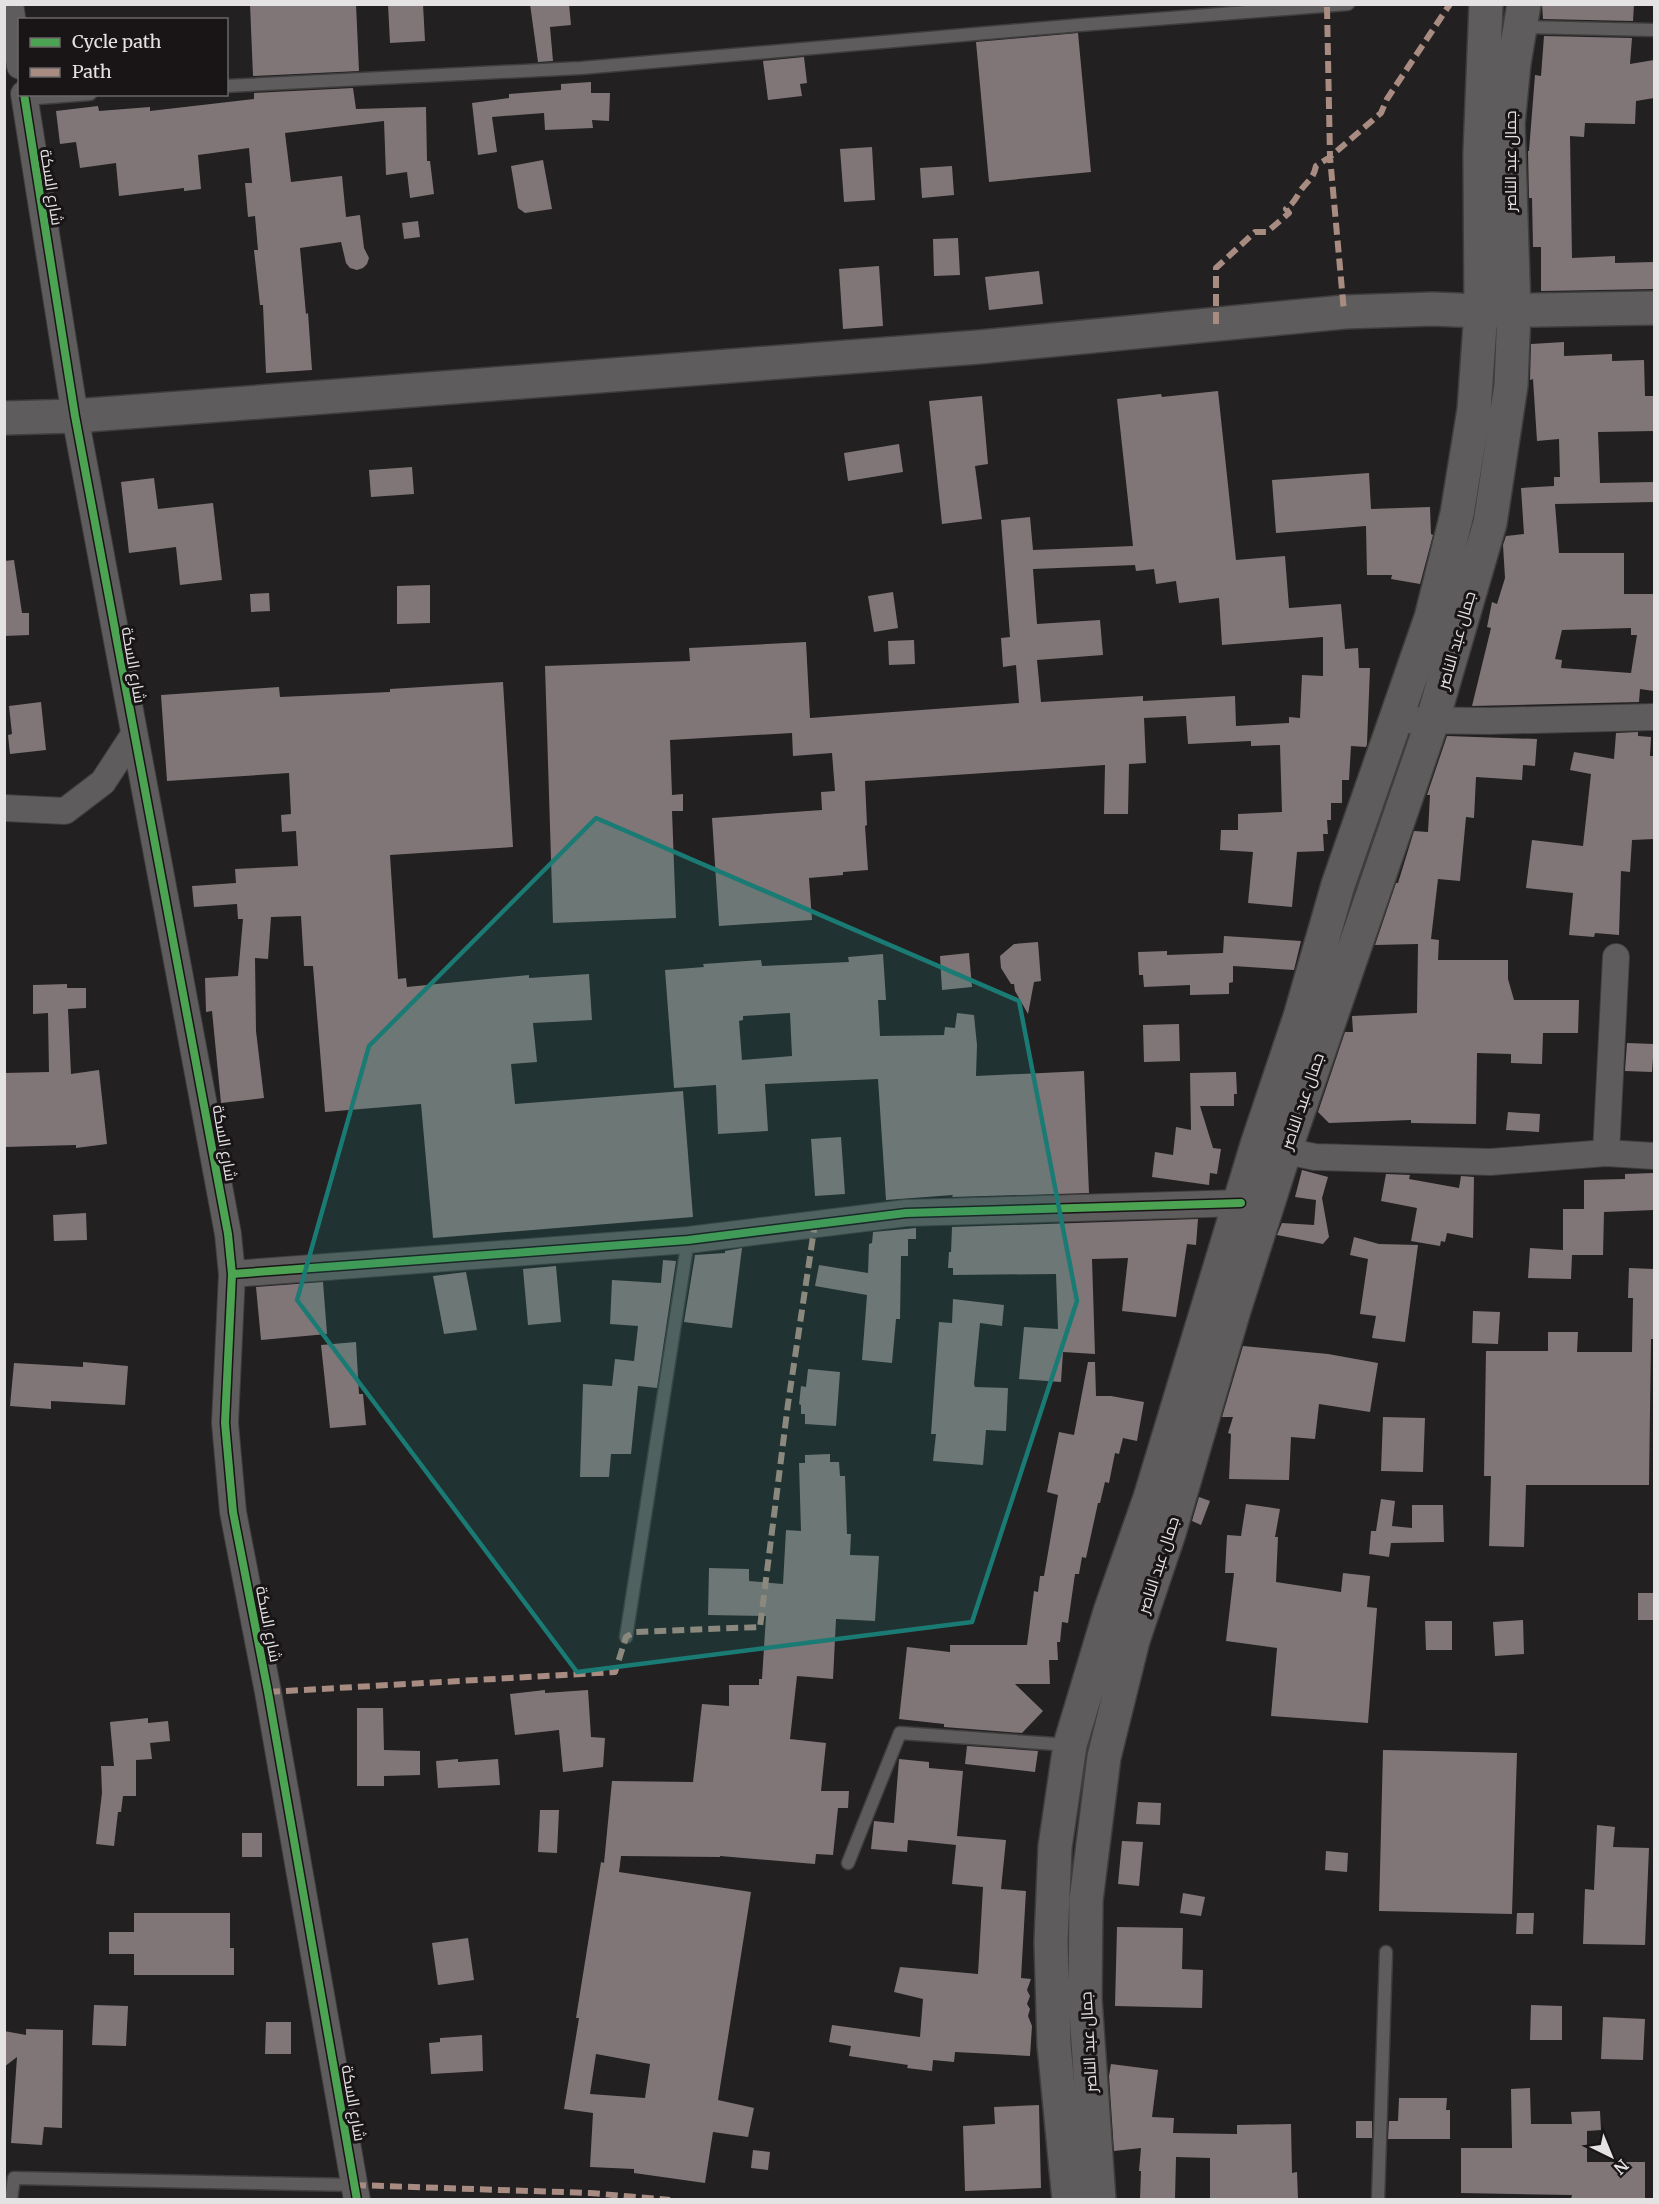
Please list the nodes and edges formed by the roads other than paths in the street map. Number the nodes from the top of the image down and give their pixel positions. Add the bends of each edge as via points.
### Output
1 (10, 4) edge
2 (1348, 4) edge
3 (1486, 4) edge
4 (1522, 16) edge
5 (1654, 30) edge
6 (18, 54) edge
7 (228, 86) edge
8 (47, 96) edge
9 (25, 97) edge
10 (1654, 308) edge
11 (1514, 310) junction
12 (1481, 311) junction
13 (75, 417) junction
14 (4, 418) edge
15 (1654, 717) edge
16 (1394, 720) junction
17 (1432, 722) junction
18 (133, 736) junction
19 (4, 808) edge
20 (1616, 957) dead end
21 (1271, 1148) junction
22 (1606, 1153) junction
23 (1654, 1156) edge
24 (1241, 1203) junction
25 (688, 1240) junction
26 (232, 1274) junction
27 (626, 1637) dead end
28 (1070, 1745) junction
29 (848, 1863) dead end
30 (1386, 1952) dead end
31 (9, 2178) edge
32 (356, 2192) edge
33 (11, 2199) edge
34 (1069, 2199) edge
35 (1099, 2199) edge
36 (1378, 2199) edge

1 - 6 street
2 - 7 lane via 581,68
3 - 12 main road, جمال عبد الناصر via 1480,153
4 - 5 lane
4 - 11 main road, جمال عبد الناصر via 1508,124
8 - 9 lane
9 - 13 street, شارع السكة
10 - 11 main road
11 - 12 main road
11 - 17 main road, جمال عبد الناصر via 1511,385 1490,523
12 - 13 main road via 1344,312 979,347
12 - 16 main road, جمال عبد الناصر via 1474,410 1457,514 1431,618
13 - 14 main road
13 - 18 street, شارع السكة
15 - 17 street
16 - 17 street
16 - 21 main road, جمال عبد الناصر via 1338,885 1300,1017
17 - 21 main road, جمال عبد الناصر
18 - 19 street via 103,782 65,812
18 - 26 street, شارع السكة via 228,1234
20 - 22 street
21 - 22 street via 1315,1157 1490,1162
21 - 24 main road, جمال عبد الناصر
21 - 35 main road, جمال عبد الناصر via 1234,1310 1169,1533 1133,1640 1104,1757 1086,1900 1085,1998
22 - 23 street
24 - 25 street via 906,1213
24 - 28 main road, جمال عبد الناصر
25 - 26 street
25 - 27 lane
26 - 32 street, شارع السكة via 225,1423 233,1512
28 - 29 lane via 900,1733
28 - 34 main road, جمال عبد الناصر via 1054,1847 1051,1942 1054,2045
30 - 36 lane
31 - 32 lane
31 - 33 lane

